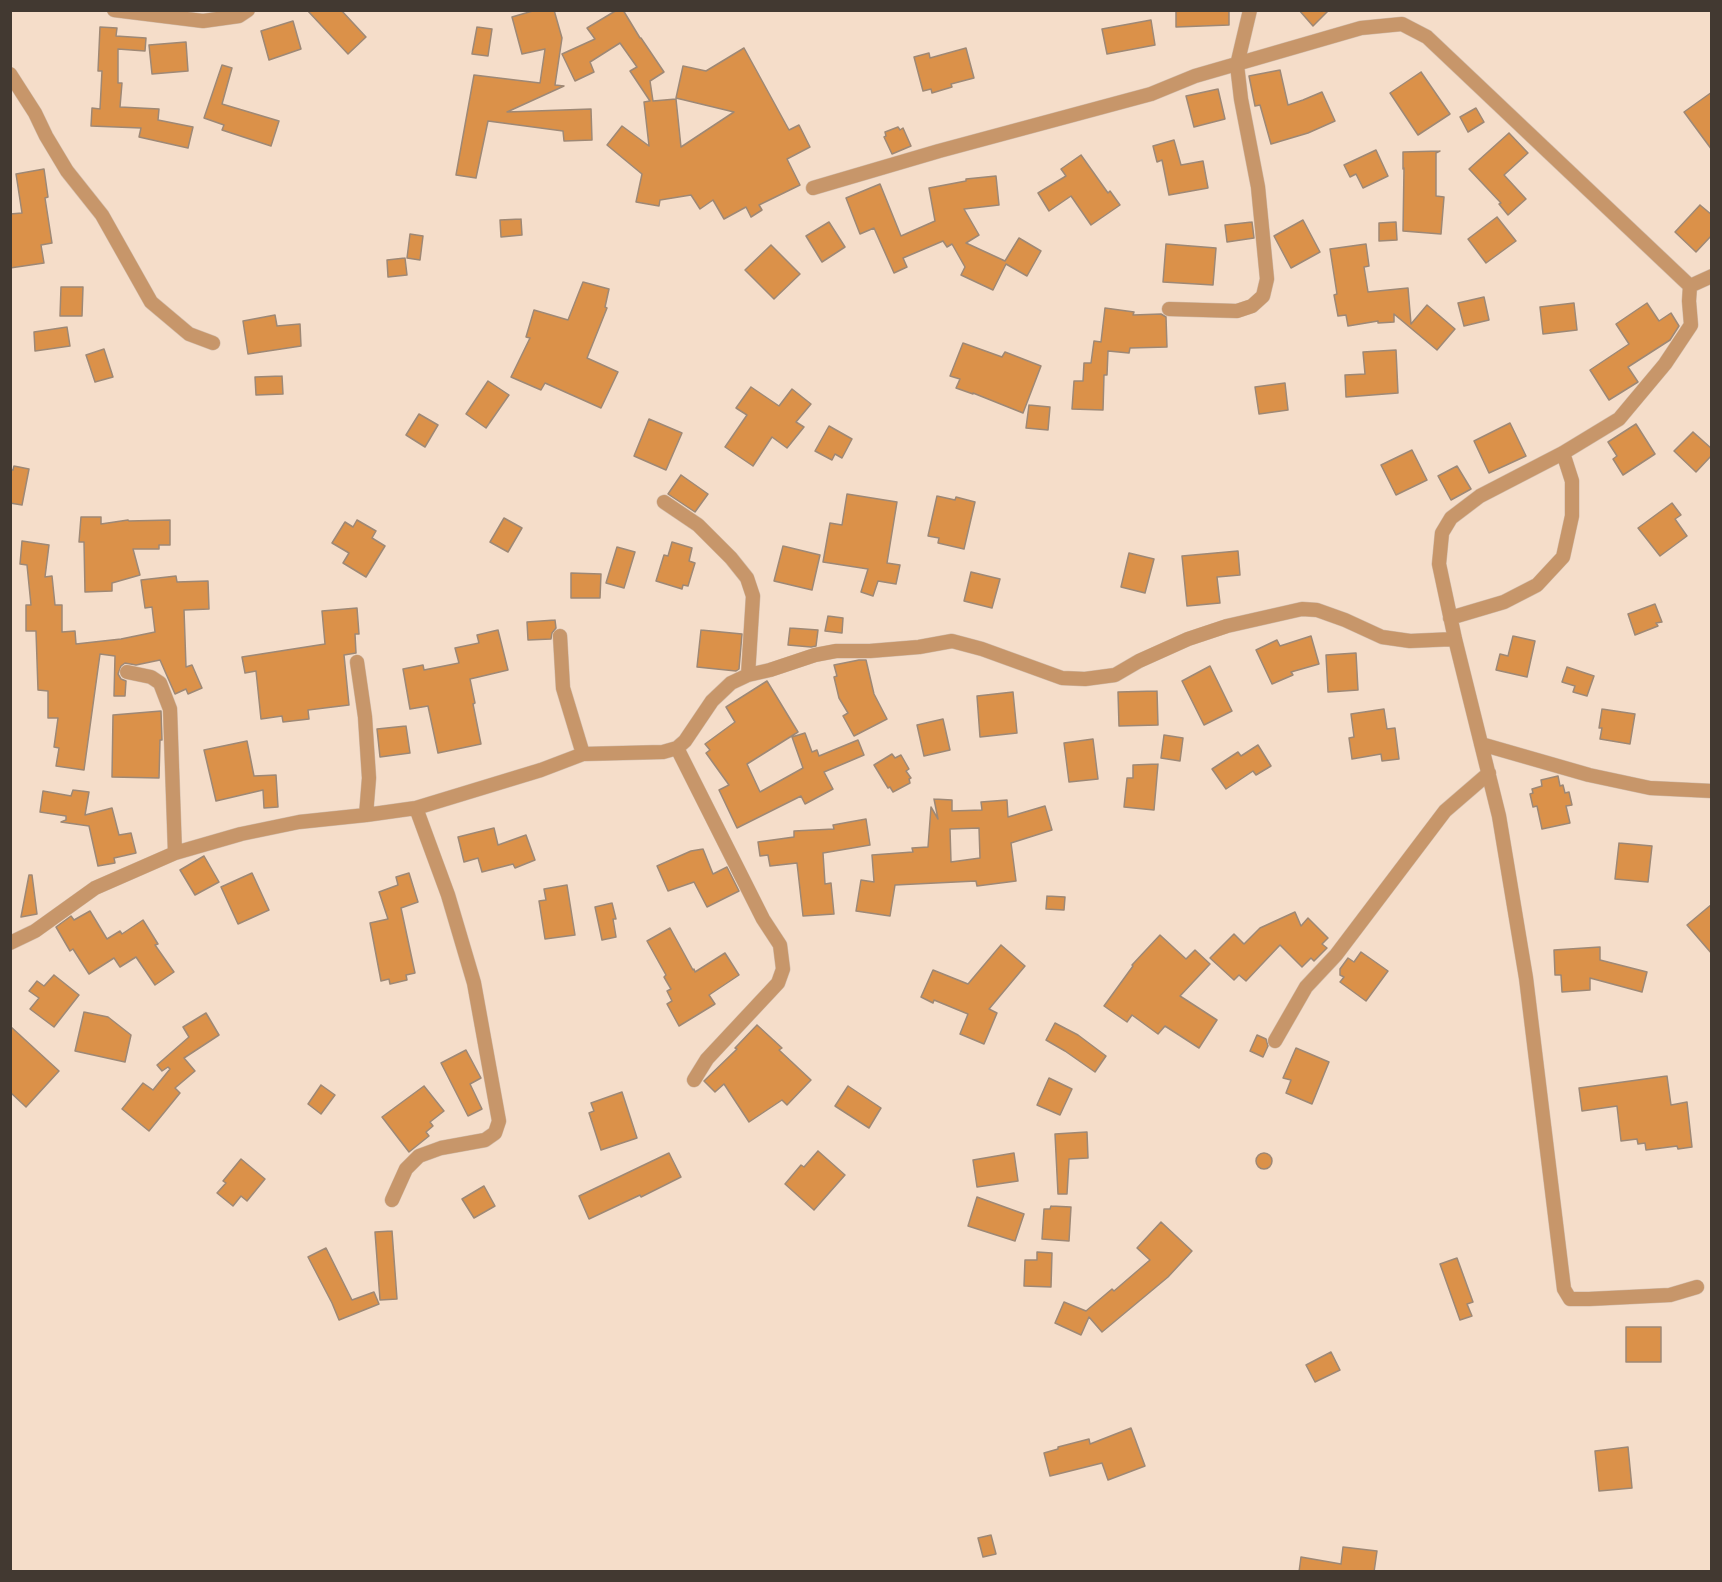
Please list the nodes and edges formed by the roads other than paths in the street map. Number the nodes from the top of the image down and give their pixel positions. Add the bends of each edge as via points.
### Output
1 (114, 10) edge
2 (248, 10) edge
3 (1250, 10) edge
4 (1237, 64) junction
5 (10, 74) edge
6 (813, 188) dead end
7 (1712, 276) edge
8 (1690, 286) junction
9 (1169, 309) dead end
10 (213, 343) dead end
11 (1563, 453) junction
12 (664, 502) dead end
13 (1450, 618) junction
14 (560, 636) dead end
15 (1455, 639) junction
16 (357, 662) dead end
17 (127, 672) dead end
18 (748, 675) junction
19 (1481, 744) junction
20 (677, 748) junction
21 (583, 754) junction
22 (1489, 773) junction
23 (1712, 791) edge
24 (416, 808) junction
25 (366, 815) junction
26 (175, 853) junction
27 (10, 943) edge
28 (1275, 1041) dead end
29 (694, 1080) dead end
30 (392, 1200) dead end
31 (1697, 1287) dead end

1 - 2 street via 203,21
3 - 4 street
4 - 6 street via 1151,94
4 - 8 street via 1361,28 1402,24 1427,37
4 - 9 street via 1258,187 1267,279 1263,296 1252,306 1237,311
5 - 10 street via 67,171 102,215 151,302 189,334
7 - 8 street
8 - 11 street via 1690,325 1665,364 1619,419
11 - 13 street via 1480,496 1451,518 1442,533 1439,564
11 - 13 street via 1572,481 1572,516 1563,557 1538,585 1504,602
12 - 18 street via 698,525 747,578 753,596
13 - 15 street
14 - 21 street via 563,688
15 - 18 street via 1410,641 1382,637 1317,610 1302,609 1227,626 1188,639 1115,675 1085,679 1062,678 952,641 919,647 836,651
15 - 19 street
16 - 25 street via 368,758
17 - 26 street via 160,683 170,709
18 - 20 street via 730,683 712,701
19 - 22 street
19 - 23 street via 1650,788
20 - 21 street via 663,752
20 - 29 street via 763,919 780,945 783,969 778,982 707,1059
21 - 24 street
22 - 28 street via 1445,810 1336,955 1306,987
22 - 31 street via 1526,978 1564,1289 1570,1299 1580,1299 1670,1295
24 - 25 street
24 - 30 street via 448,895 474,983 499,1121 495,1133 485,1140 419,1156 406,1169
25 - 26 street via 299,822
26 - 27 street via 95,888 35,931

